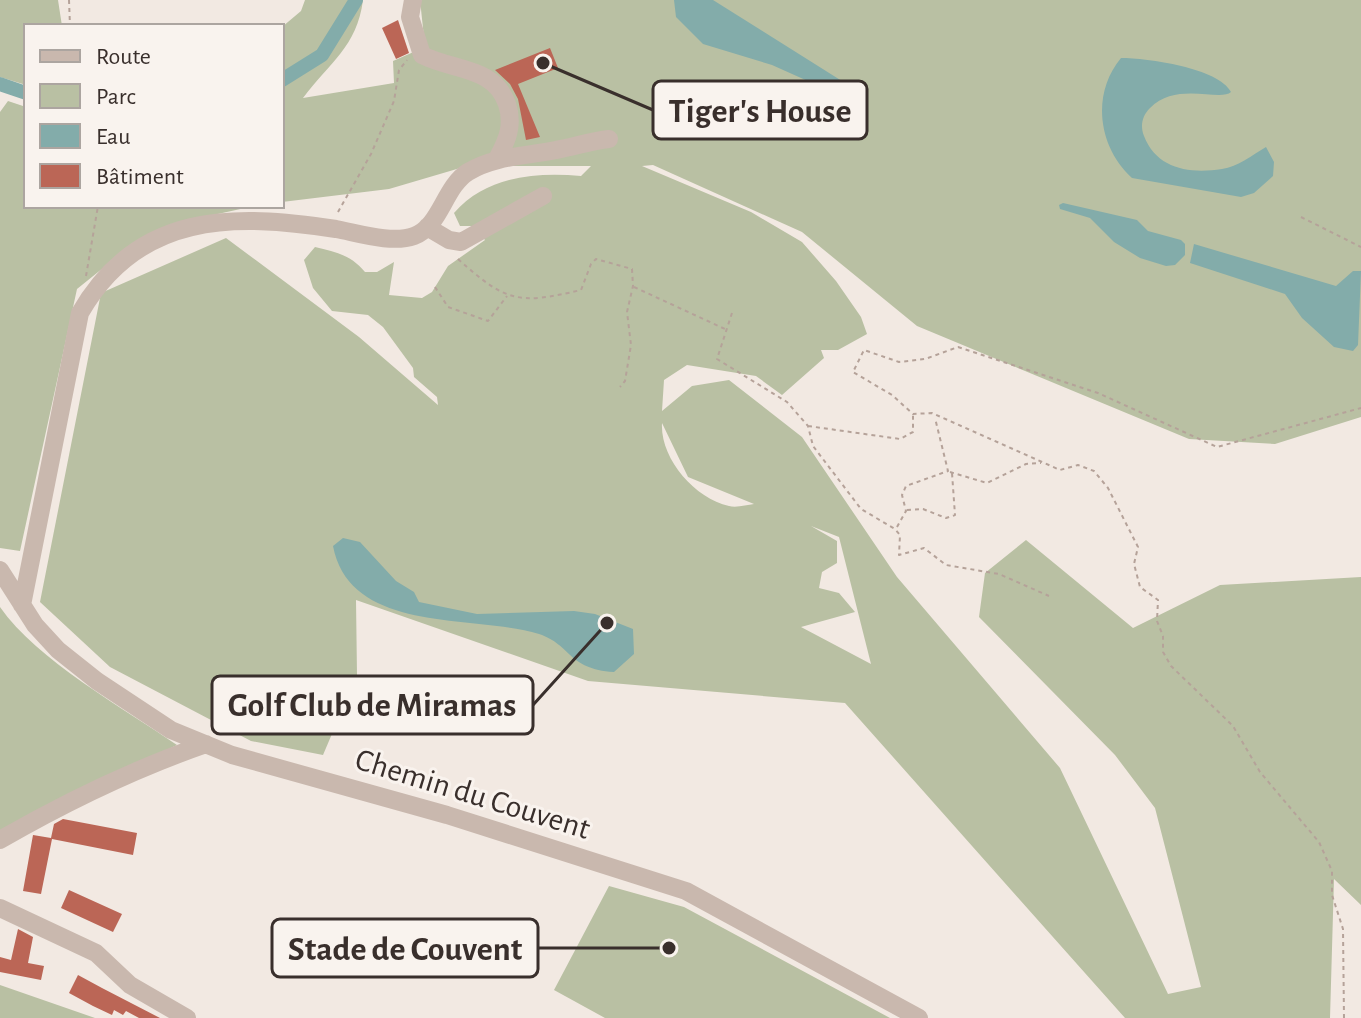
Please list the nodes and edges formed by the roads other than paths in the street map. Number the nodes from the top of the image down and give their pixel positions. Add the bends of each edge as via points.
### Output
1 (413, 0) edge
2 (609, 139) dead end
3 (497, 159) junction
4 (543, 196) dead end
5 (427, 227) junction
6 (0, 570) edge
7 (22, 605) junction
8 (206, 744) junction
9 (0, 840) edge
10 (0, 908) edge
11 (187, 1018) edge
12 (919, 1018) edge

1 - 3 street via 410,17 422,55 497,85 511,120
2 - 3 street
3 - 5 street via 466,173
4 - 5 street via 461,242
5 - 7 street via 414,236 389,237 233,219 185,227 145,246 96,284 80,313
6 - 7 street, Chemin du Couvent
7 - 8 street, Chemin du Couvent via 58,650 97,681 171,730
8 - 9 street via 59,806
8 - 12 street, Chemin du Couvent via 686,891
10 - 11 street via 96,953 130,985

